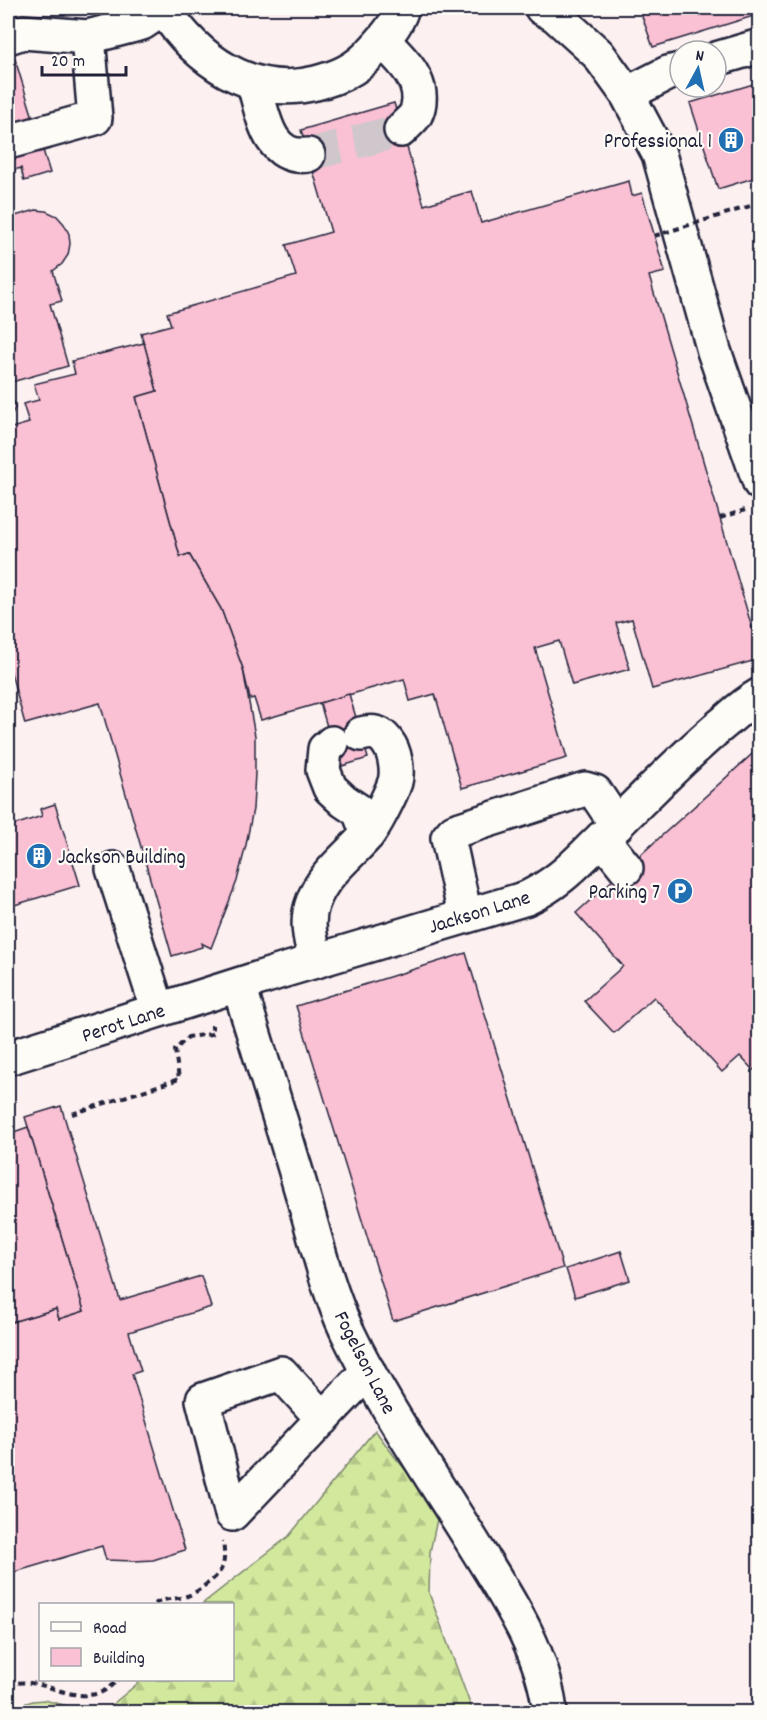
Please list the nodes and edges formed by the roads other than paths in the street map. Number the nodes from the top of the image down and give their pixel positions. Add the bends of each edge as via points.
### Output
1 (163, 8) edge
2 (402, 8) edge
3 (542, 8) edge
4 (8, 37) edge
5 (88, 37) junction
6 (382, 41) junction
7 (759, 46) edge
8 (728, 55) edge
9 (668, 73) edge
10 (254, 84) junction
11 (627, 94) junction
12 (402, 130) tunnel mouth
13 (8, 139) edge
14 (308, 155) tunnel mouth
15 (756, 495) edge
16 (759, 695) edge
17 (373, 825) junction
18 (609, 832) junction
19 (626, 868) dead end
20 (113, 869) dead end
21 (465, 915) junction
22 (316, 961) junction
23 (239, 985) junction
24 (158, 1010) junction
25 (8, 1033) edge
26 (59, 1042) junction
27 (8, 1058) edge
28 (368, 1371) junction
29 (323, 1419) junction
30 (550, 1713) edge

1 - 5 street via 142,23
1 - 10 street via 203,56
2 - 6 street
3 - 11 street via 598,54
4 - 5 street via 23,32
5 - 13 street via 95,118
6 - 10 street via 340,77 281,88
6 - 12 street via 404,62 417,84 417,113
7 - 8 street
9 - 11 street
10 - 14 street via 272,141 282,150
11 - 15 street via 659,154
16 - 18 street, Jackson Lane via 710,733
17 - 17 street via 330,788 323,770 325,749 371,731 389,743 394,755 395,782
17 - 22 street via 326,879 313,901 309,925
18 - 19 street
18 - 21 street, Jackson Lane via 546,888 527,898
18 - 21 street via 595,792 585,789 454,831 448,838
20 - 24 street
21 - 22 street, Jackson Lane
22 - 23 street, Jackson Lane
23 - 24 street, Perot Lane
23 - 28 street, Fogelson Lane via 333,1296
24 - 26 street, Perot Lane
25 - 26 street
26 - 27 street, Perot Lane
28 - 29 street
28 - 30 street, Fogelson Lane via 525,1631 539,1660
29 - 29 street via 232,1514 203,1400 281,1372

